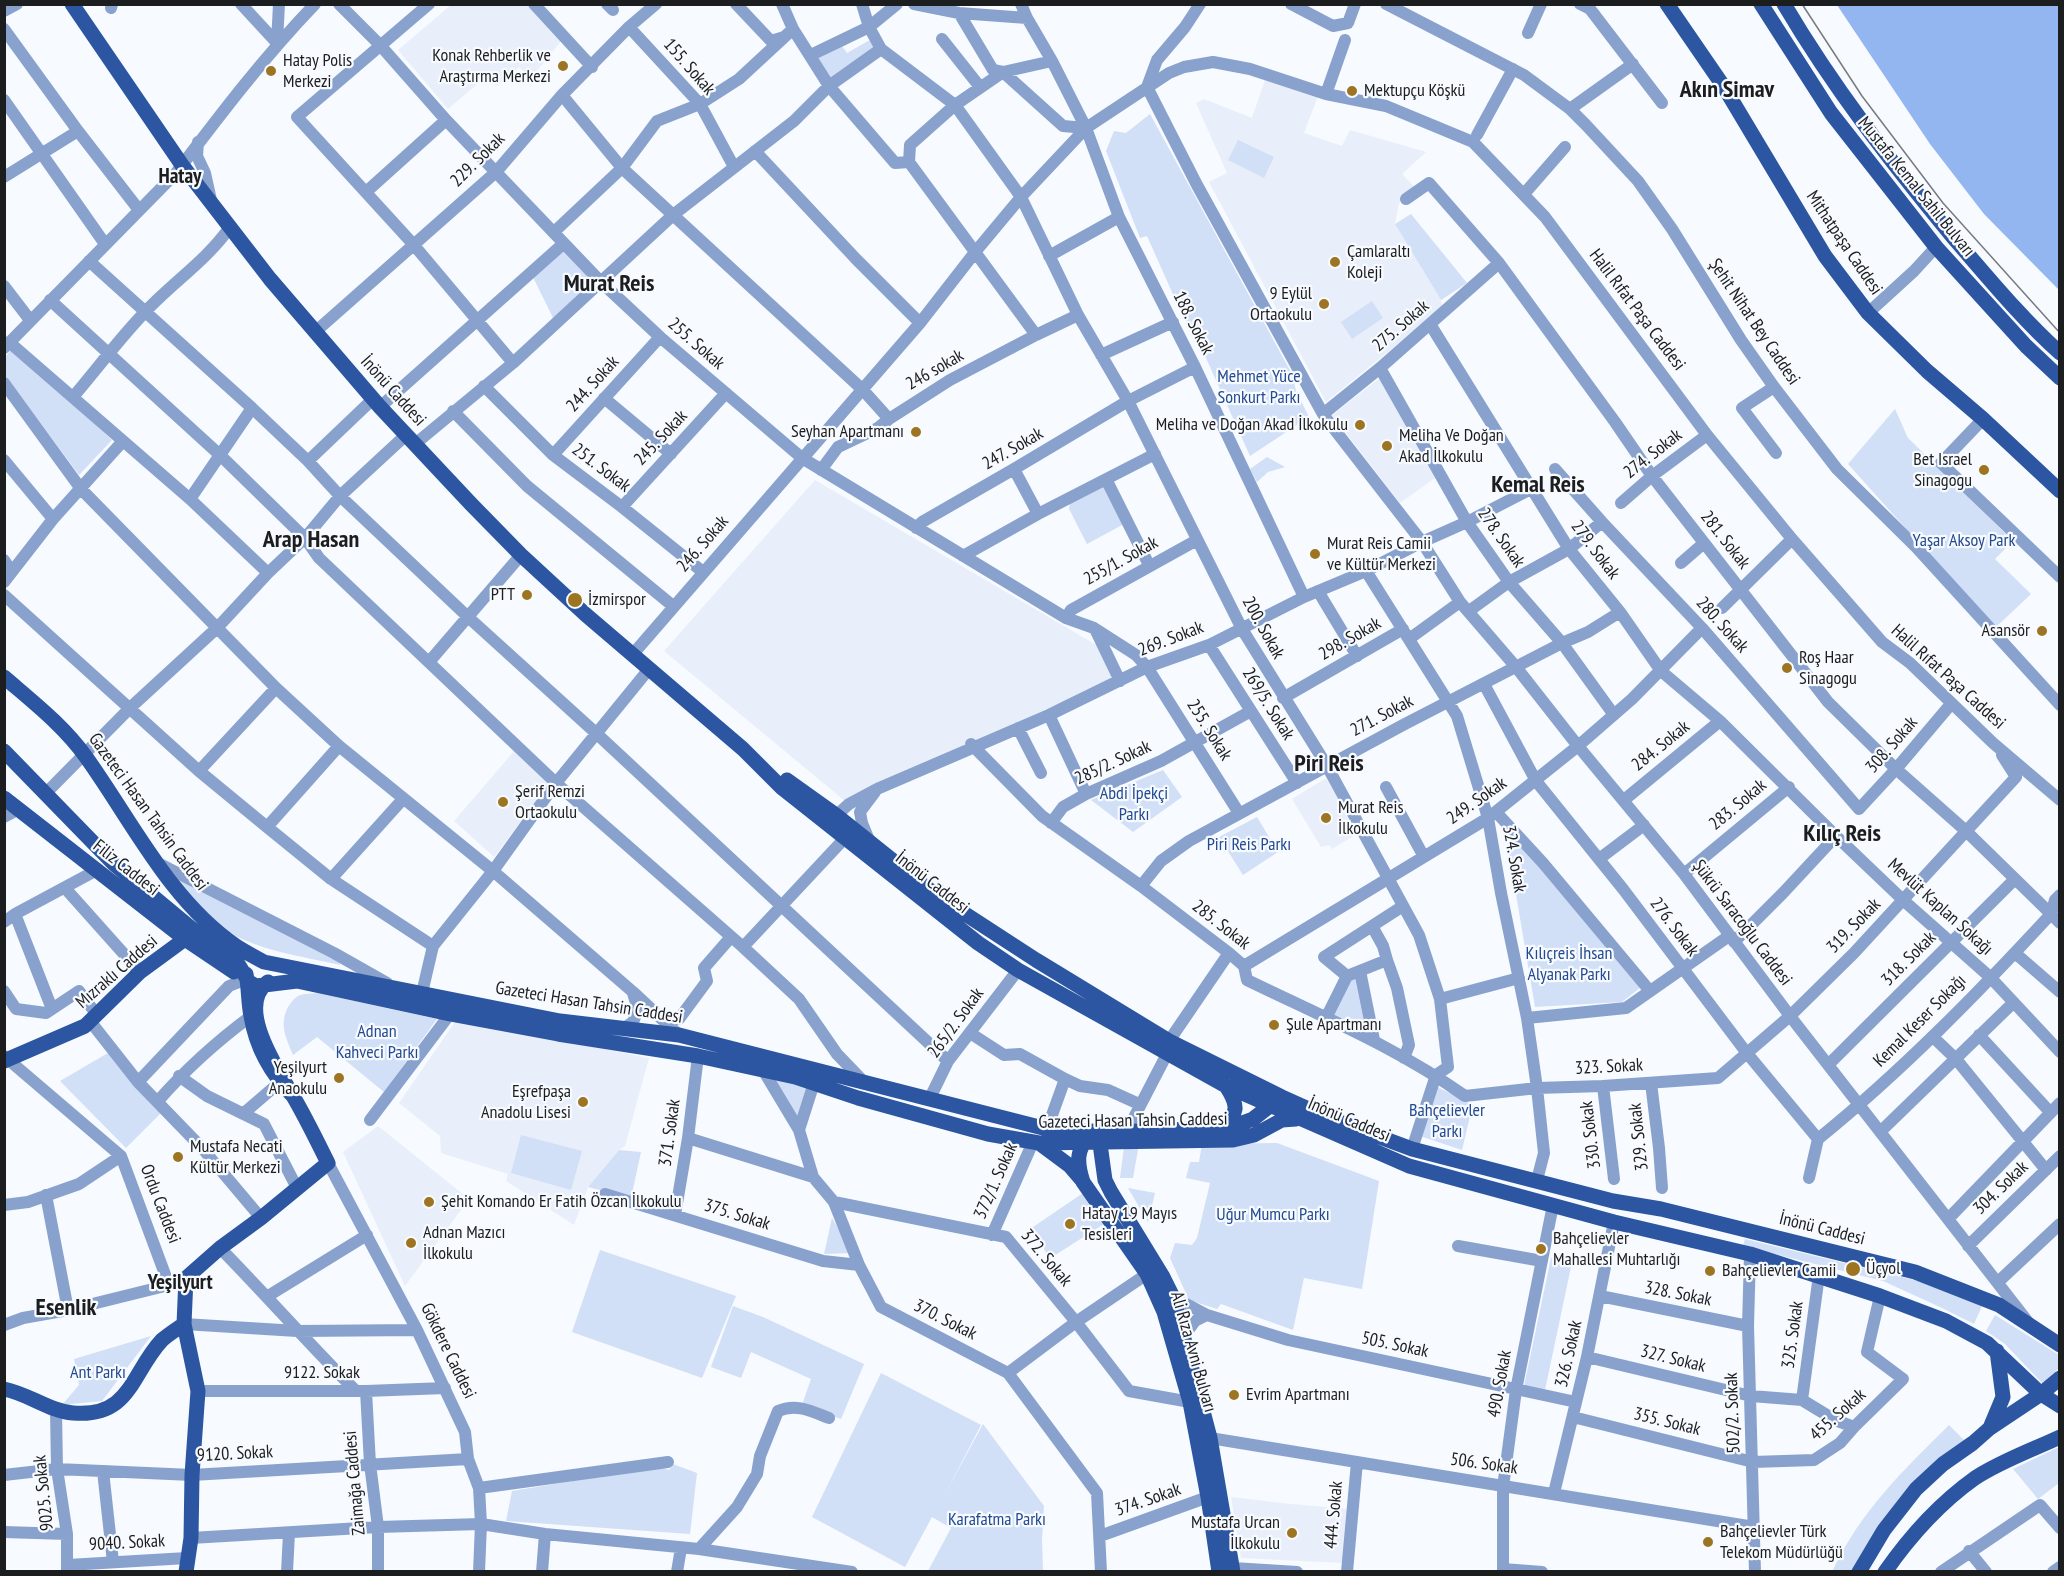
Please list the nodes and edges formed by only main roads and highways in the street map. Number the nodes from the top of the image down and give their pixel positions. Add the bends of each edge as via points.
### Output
1 (72, 4) edge
2 (1667, 4) edge
3 (1761, 4) edge
4 (1784, 4) edge
5 (2060, 353) edge
6 (2060, 378) edge
7 (2060, 491) edge
8 (4, 677) edge
9 (4, 751) edge
10 (4, 798) edge
11 (831, 820) junction
12 (186, 939) junction
13 (209, 943) junction
14 (233, 944) junction
15 (264, 962) junction
16 (247, 979) junction
17 (286, 982) junction
18 (263, 986) junction
19 (253, 1013) junction
20 (1168, 1047) junction
21 (5, 1059) edge
22 (1226, 1086) junction
23 (294, 1097) junction
24 (1277, 1105) junction
25 (1298, 1119) junction
26 (1267, 1126) junction
27 (1220, 1128) junction
28 (1036, 1143) junction
29 (1094, 1143) junction
30 (1083, 1182) junction
31 (184, 1324) junction
32 (2060, 1345) edge
33 (1996, 1351) junction
34 (2060, 1378) edge
35 (4, 1389) edge
36 (2041, 1394) junction
37 (2060, 1406) edge
38 (1990, 1428) junction
39 (2060, 1437) edge
40 (187, 1565) edge
41 (1228, 1570) edge
42 (1859, 1572) edge
43 (1885, 1572) edge

1 - 11 main road, İnönü Caddesi via 182,165 230,227 410,440 521,555 743,749
2 - 7 main road, Mithatpaşa Caddesi via 1724,87 1825,256 1868,313
3 - 6 main road, Mustafa Kemal Sahil Bulvarı via 1831,113 1936,247
4 - 5 main road, Mustafa Kemal Sahil Bulvarı via 1850,107 1932,212 2002,295
8 - 14 main road, Gazeteci Hasan Tahsin Caddesi via 59,725 85,755 157,863 195,910
9 - 13 main road via 114,864
10 - 12 main road, Filiz Caddesi
11 - 20 main road, İnönü Caddesi via 869,842 936,895
11 - 20 main road, İnönü Caddesi via 845,837 1018,970
12 - 13 main road, Filiz Caddesi
12 - 16 main road, Mızraklı Caddesi
12 - 21 main road, Mızraklı Caddesi via 140,972 85,1026
13 - 14 main road, Filiz Caddesi
13 - 16 main road via 238,964
14 - 15 main road, Gazeteci Hasan Tahsin Caddesi
15 - 16 main road via 255,961 248,966
15 - 18 main road via 272,974
15 - 29 main road, Gazeteci Hasan Tahsin Caddesi via 560,1021 679,1035
16 - 18 main road via 252,985
16 - 19 main road, Gökdere Caddesi
17 - 18 main road, Gazeteci Hasan Tahsin Caddesi
17 - 19 main road
17 - 28 main road, Gazeteci Hasan Tahsin Caddesi via 308,983 558,1034 698,1056 795,1077 988,1134
18 - 19 main road
19 - 23 main road, Gökdere Caddesi via 272,1060
19 - 23 main road, Gökdere Caddesi via 259,1045 280,1082
20 - 22 main road, İnönü Caddesi
20 - 24 main road, İnönü Caddesi
22 - 24 main road, İnönü Caddesi
22 - 27 main road via 1235,1099 1236,1110
23 - 31 main road, Gökdere Caddesi via 328,1163 186,1278
24 - 25 main road, İnönü Caddesi
24 - 26 main road
24 - 27 main road, Gazeteci Hasan Tahsin Caddesi via 1253,1119
24 - 32 main road, İnönü Caddesi via 1329,1118 1412,1149 1915,1272 1999,1305
25 - 26 main road, Gazeteci Hasan Tahsin Caddesi via 1282,1119
25 - 33 main road, İnönü Caddesi via 1408,1166 1820,1275 1946,1321
26 - 29 main road, Gazeteci Hasan Tahsin Caddesi via 1254,1135 1233,1140
27 - 29 main road, Gazeteci Hasan Tahsin Caddesi via 1127,1131
28 - 29 main road, Gazeteci Hasan Tahsin Caddesi
28 - 30 main road via 1070,1166
29 - 30 main road, Ali Rıza Avni Bulvarı via 1077,1159
29 - 41 main road, Ali Rıza Avni Bulvarı via 1105,1180 1173,1298 1210,1438
30 - 41 main road, Ali Rıza Avni Bulvarı via 1147,1274 1164,1312 1190,1402 1208,1497
31 - 35 main road via 162,1341 119,1402 103,1412 56,1410 20,1392
31 - 40 main road via 198,1391
33 - 36 main road, İnönü Caddesi
33 - 38 main road via 2003,1397
34 - 36 main road
36 - 37 main road, İnönü Caddesi
36 - 38 main road
38 - 42 main road via 1916,1489 1884,1530
39 - 43 main road via 2006,1461 1968,1484 1903,1546

